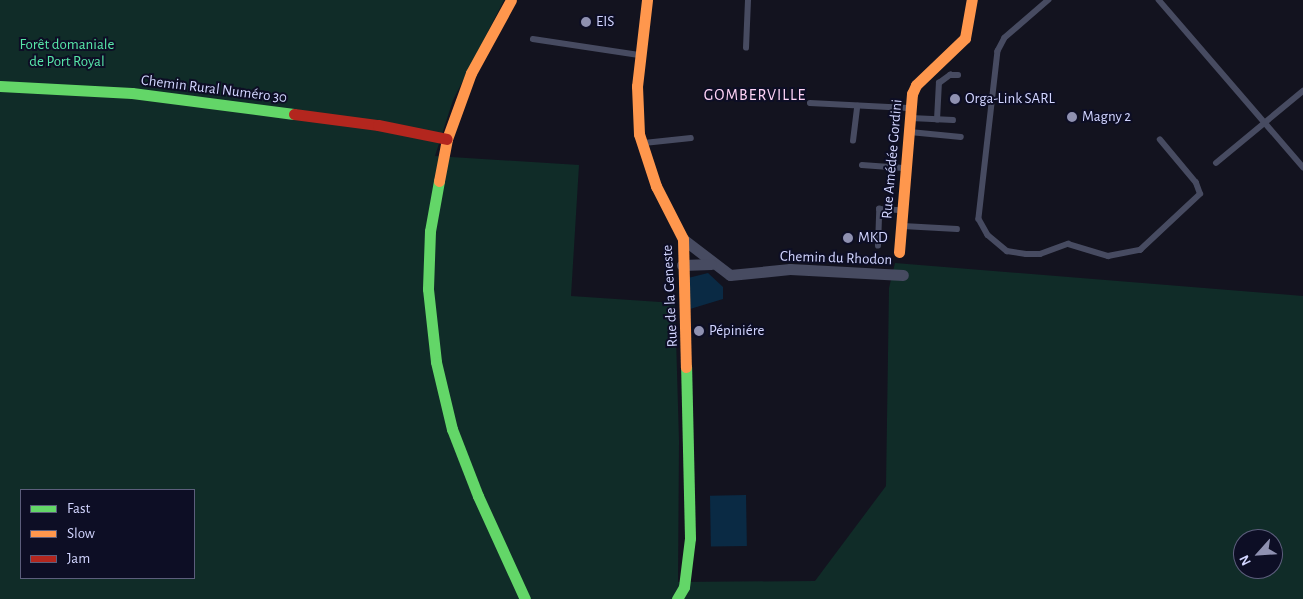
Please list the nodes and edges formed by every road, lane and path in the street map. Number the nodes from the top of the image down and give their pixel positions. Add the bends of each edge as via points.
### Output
1 (511, 0) edge
2 (647, 0) edge
3 (748, 0) edge
4 (972, 0) edge
5 (1049, 0) edge
6 (1159, 0) edge
7 (533, 39) dead end
8 (746, 48) dead end
9 (641, 55) junction
10 (958, 75) dead end
11 (0, 86) edge
12 (1303, 91) edge
13 (810, 103) dead end
14 (856, 106) junction
15 (910, 113) junction
16 (937, 120) junction
17 (953, 120) dead end
18 (1264, 122) junction
19 (908, 132) junction
20 (961, 137) dead end
21 (691, 138) dead end
22 (447, 139) junction
23 (1160, 140) dead end
24 (853, 141) dead end
25 (642, 143) junction
26 (1216, 163) dead end
27 (862, 166) dead end
28 (1303, 167) edge
29 (905, 168) junction
30 (902, 210) junction
31 (901, 226) junction
32 (957, 229) dead end
33 (683, 239) junction
34 (878, 246) dead end
35 (899, 252) dead end
36 (711, 264) junction
37 (682, 265) junction
38 (903, 275) dead end
39 (525, 599) edge
40 (677, 599) edge

1 - 22 street via 471,73
2 - 9 street, Rue de la Geneste
3 - 8 lane
4 - 15 street, Rue Amédée Gordini via 965,38 916,85
5 - 23 lane via 1005,38 998,51 979,219 988,235 1007,251 1026,254 1040,254 1068,244 1108,256 1140,250 1200,194 1196,183
6 - 18 lane
7 - 9 lane
9 - 25 street, Rue de la Geneste via 637,109
10 - 16 lane via 950,75 939,83
11 - 22 street, Chemin Rural Numéro 30 via 132,93
12 - 18 lane
13 - 14 lane
14 - 15 lane
14 - 24 lane
15 - 16 lane
15 - 19 street, Rue Amédée Gordini
16 - 17 lane
18 - 26 lane
18 - 28 lane
19 - 20 lane
19 - 29 street, Rue Amédée Gordini
21 - 25 lane
22 - 39 street via 434,201 428,258 430,321 436,362 462,458
25 - 33 street, Rue de la Geneste via 656,186
27 - 29 lane
29 - 30 street, Rue Amédée Gordini
30 - 31 street, Rue Amédée Gordini
30 - 34 lane via 879,209
31 - 32 lane
31 - 35 street, Rue Amédée Gordini
33 - 36 street, Chemin du Rhodon
33 - 37 street, Rue de la Geneste
36 - 37 street
36 - 38 street, Chemin du Rhodon via 730,276 790,269
37 - 40 street, Rue de la Geneste via 687,346 690,538 684,587

